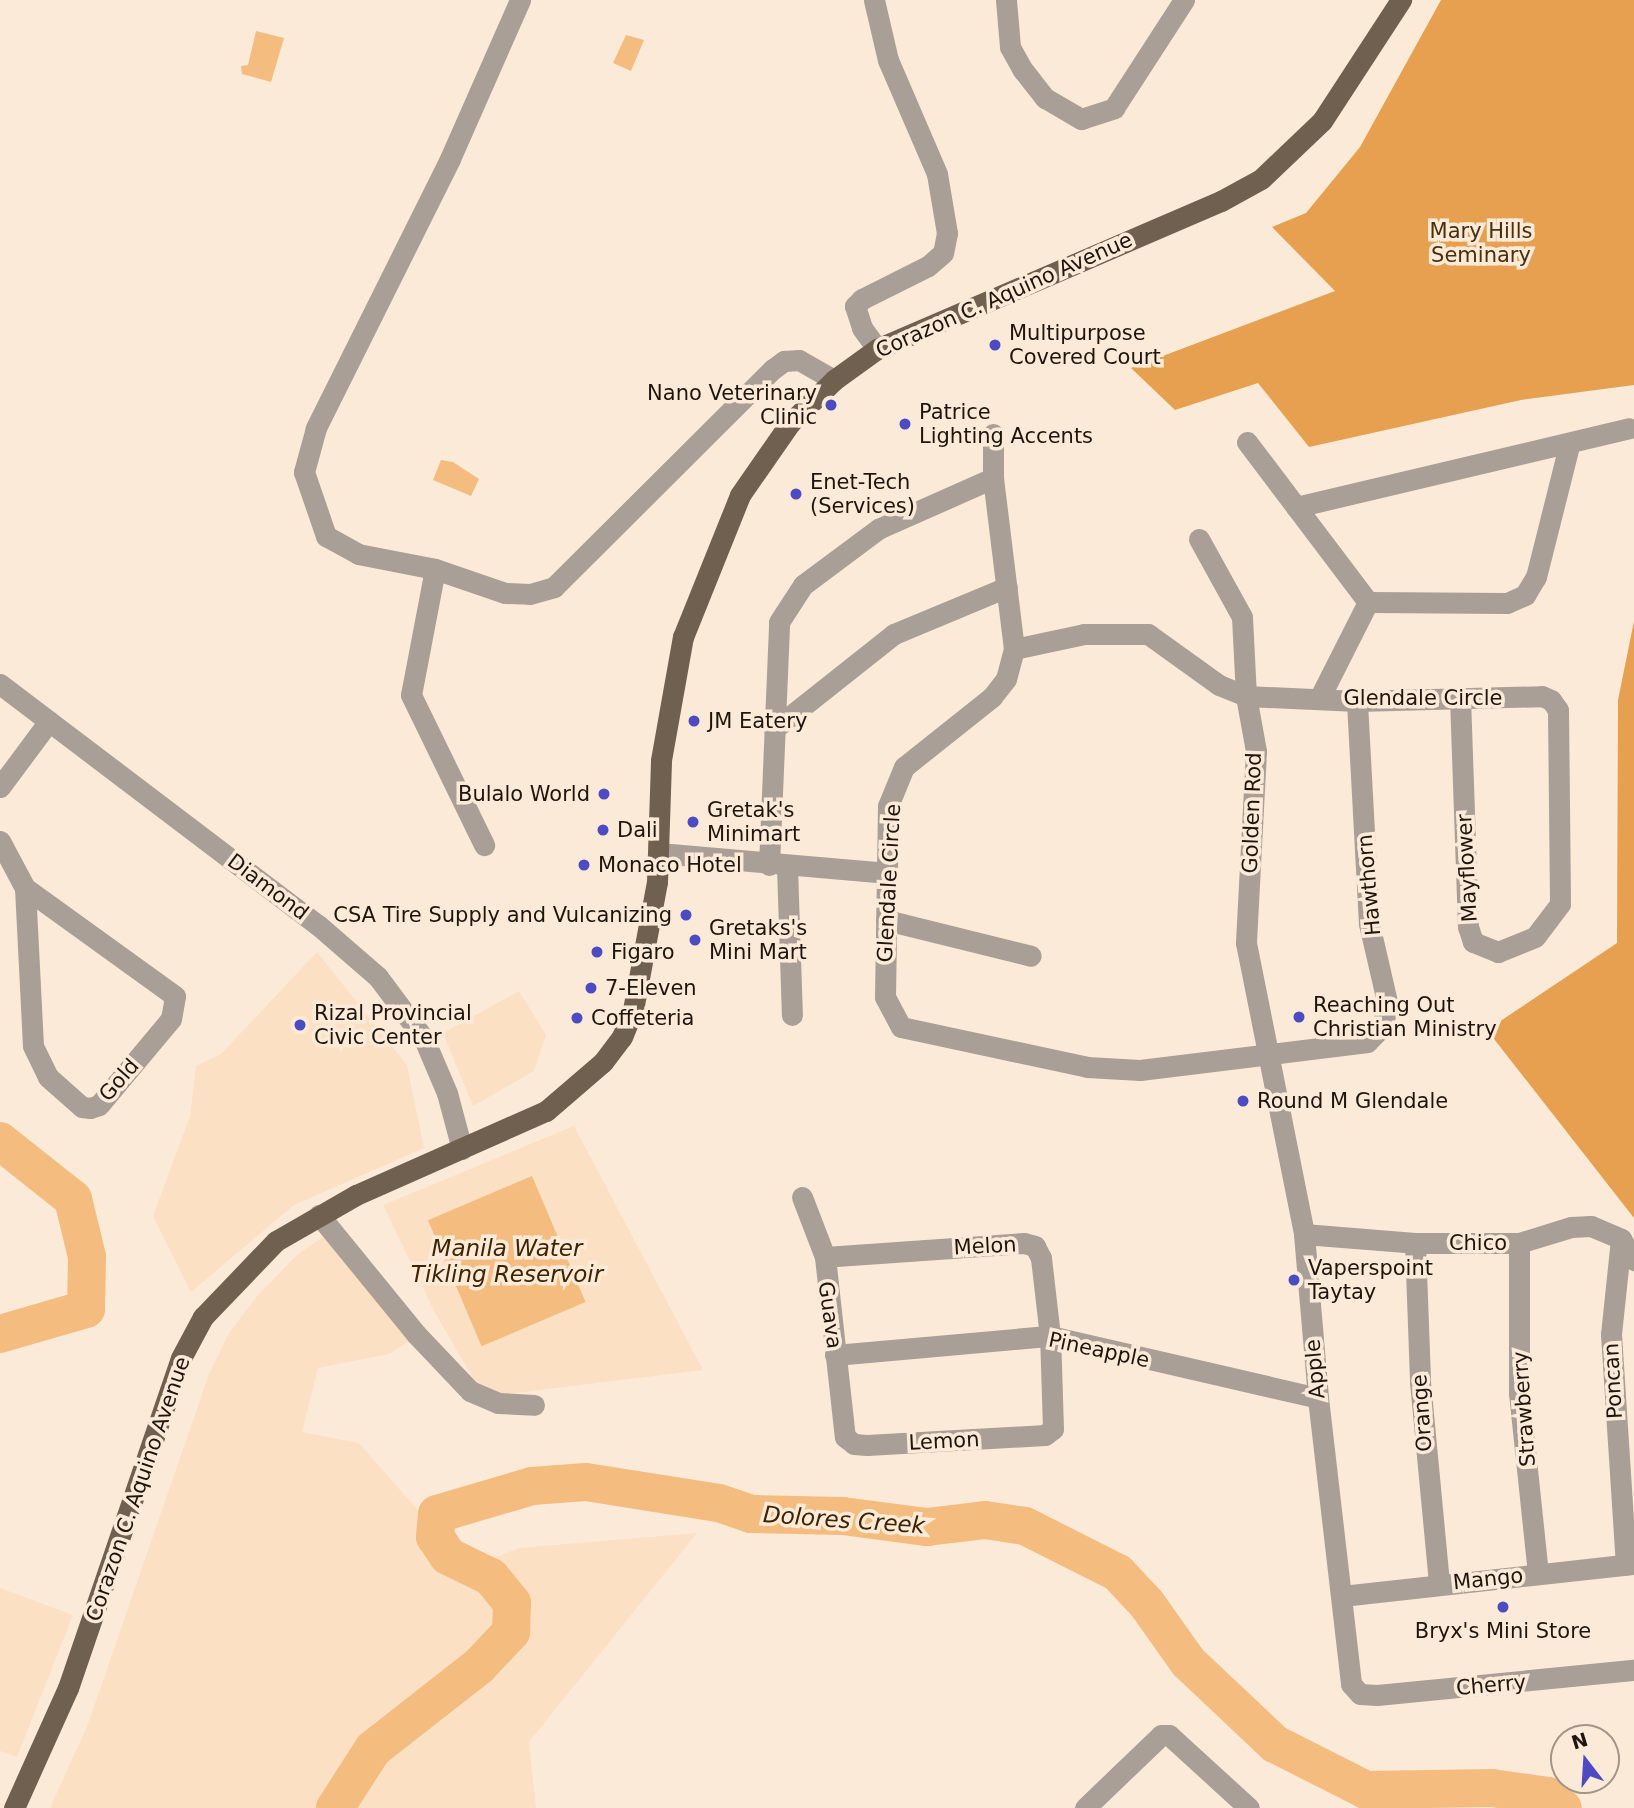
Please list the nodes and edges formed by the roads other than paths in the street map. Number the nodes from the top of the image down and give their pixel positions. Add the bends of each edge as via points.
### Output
1 (520, 0) edge
2 (874, 0) edge
3 (1006, 0) edge
4 (1184, 0) edge
5 (1401, 0) edge
6 (877, 349) junction
7 (834, 380) junction
8 (1629, 428) dead end
9 (993, 434) dead end
10 (1247, 442) dead end
11 (1569, 446) junction
12 (993, 478) junction
13 (1296, 507) junction
14 (1199, 540) dead end
15 (435, 569) junction
16 (1007, 587) junction
17 (1368, 602) junction
18 (1014, 649) junction
19 (0, 684) edge
20 (1246, 696) junction
21 (1320, 697) junction
22 (1357, 701) junction
23 (1460, 701) junction
24 (1558, 710) joint
25 (49, 721) junction
26 (774, 729) junction
27 (0, 787) edge
28 (0, 841) edge
29 (484, 845) dead end
30 (659, 853) junction
31 (778, 866) junction
32 (888, 873) junction
33 (25, 888) junction
34 (886, 920) junction
35 (1031, 956) dead end
36 (792, 1015) dead end
37 (1266, 1056) junction
38 (463, 1149) junction
39 (802, 1198) dead end
40 (319, 1215) junction
41 (1304, 1234) junction
42 (1620, 1239) junction
43 (1415, 1243) junction
44 (1519, 1243) junction
45 (825, 1257) junction
46 (1634, 1260) edge
47 (1050, 1336) junction
48 (835, 1355) junction
49 (1318, 1398) junction
50 (534, 1405) dead end
51 (1045, 1434) joint
52 (845, 1437) joint
53 (1630, 1564) edge
54 (1538, 1574) junction
55 (1439, 1583) junction
56 (1342, 1596) junction
57 (1634, 1670) edge
58 (1351, 1684) joint
59 (14, 1808) edge
60 (1085, 1808) edge
61 (1249, 1808) edge

1 - 15 street via 450,159 316,428 304,472 326,536 358,554
2 - 6 street via 888,60 937,174 947,233 943,253 929,266 855,306 862,328
3 - 4 street via 1010,47 1023,70 1051,103 1081,119 1114,107
5 - 6 main road, Corazon C. Aquino Avenue via 1322,121 1261,179 1221,201
6 - 7 main road, Corazon C. Aquino Avenue
7 - 15 street via 799,360 784,361 773,369 554,587 530,594 505,593
7 - 30 main road, Corazon C. Aquino Avenue via 790,423 740,495 697,593 674,673 664,736
8 - 11 street
9 - 12 street
10 - 13 street
11 - 13 street
11 - 17 street via 1536,577 1525,595 1507,603
12 - 16 street
12 - 26 street via 878,529 803,585 779,622
13 - 17 street
14 - 20 street, Golden Rod via 1242,617
15 - 29 street via 411,695
16 - 18 street
16 - 26 street via 894,634
17 - 21 street
18 - 20 street, Glendale Circle via 1084,634 1148,634 1219,685
18 - 32 street, Glendale Circle via 1006,679 992,696 904,767 888,806
19 - 25 street, Diamond
20 - 21 street, Glendale Circle
20 - 37 street, Golden Rod via 1256,751 1246,943
21 - 22 street, Glendale Circle
22 - 23 street, Glendale Circle
22 - 37 street, Hawthorn via 1369,924 1388,1006 1381,1028 1367,1042
23 - 24 street, Glendale Circle via 1542,696
23 - 24 street, Mayflower via 1468,927 1473,942 1498,952 1535,936 1560,904
25 - 27 street
25 - 38 street, Diamond via 318,925 377,977 424,1039 447,1093
26 - 31 street
28 - 33 street, Gold
30 - 31 street
30 - 38 main road, Corazon C. Aquino Avenue via 641,970 622,1037 603,1062 546,1111
31 - 32 street
31 - 36 street
32 - 34 street, Glendale Circle
33 - 33 street, Gold via 175,996 171,1019 99,1105 90,1108 82,1107 48,1077 33,1046
34 - 35 street
34 - 37 street, Glendale Circle via 885,997 901,1027 1087,1067 1140,1070
37 - 41 street, Apple via 1286,1132
38 - 40 main road, Corazon C. Aquino Avenue
39 - 45 street, Guava
40 - 50 street via 416,1334 470,1391 498,1403
40 - 59 main road, Corazon C. Aquino Avenue via 276,1241 227,1289 203,1317 181,1358 100,1603
41 - 43 street, Chico
41 - 49 street, Apple
42 - 44 street, Chico via 1605,1229 1571,1227
42 - 46 street
42 - 53 street, Poncan via 1611,1347
43 - 44 street, Chico
43 - 55 street, Orange via 1420,1382
44 - 54 street, Strawberry via 1520,1392
45 - 47 street, Melon via 1024,1243 1035,1246 1041,1258
45 - 48 street, Guava
47 - 48 street, Pineapple
47 - 49 street, Pineapple
47 - 51 street, Melon via 1056,1416 1053,1429
48 - 52 street, Guava
49 - 56 street, Apple
51 - 52 street, Lemon via 867,1445 854,1444
53 - 54 street, Mango
54 - 55 street, Mango
55 - 56 street, Mango
56 - 58 street, Apple
57 - 58 street, Cherry via 1377,1695 1360,1694
60 - 61 street via 1154,1738 1169,1735

